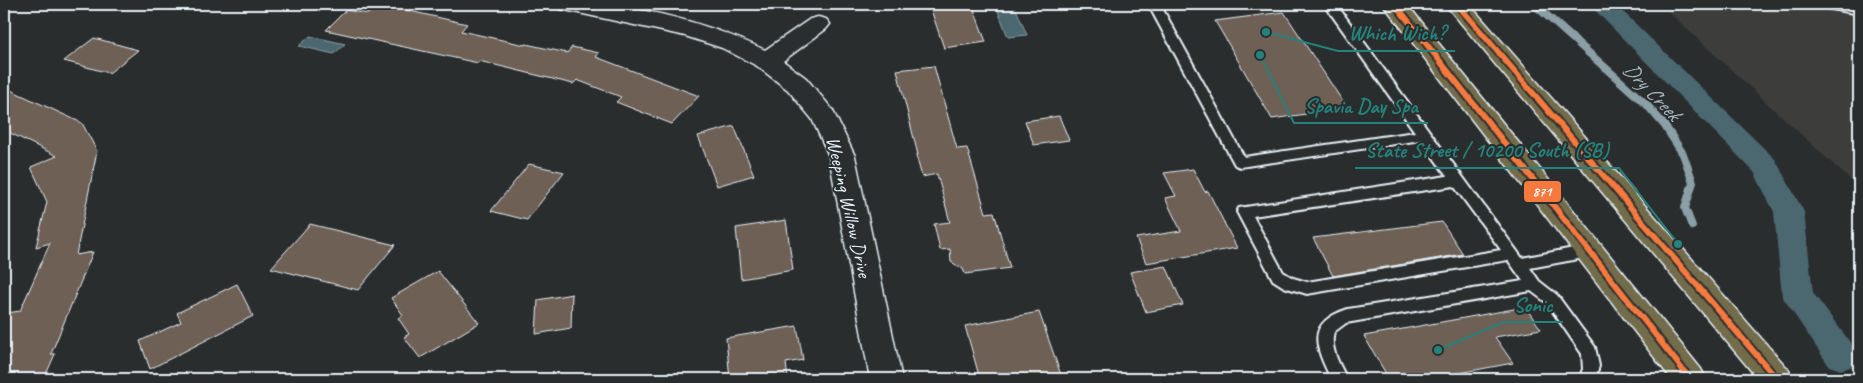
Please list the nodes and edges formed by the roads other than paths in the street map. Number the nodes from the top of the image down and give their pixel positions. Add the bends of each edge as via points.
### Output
1 (568, 4) edge
2 (1154, 4) edge
3 (1330, 4) edge
4 (1395, 4) edge
5 (1457, 4) edge
6 (1826, 4) edge
7 (1859, 10) edge
8 (818, 24) dead end
9 (767, 60) junction
10 (1424, 135) junction
11 (1456, 180) junction
12 (1589, 251) junction
13 (1515, 259) junction
14 (1534, 285) junction
15 (886, 379) edge
16 (1339, 379) edge
17 (1588, 379) edge
18 (1690, 379) edge
19 (1777, 379) edge

1 - 9 street, Weeping Willow Drive via 712,36
2 - 10 lane via 1240,162
3 - 10 lane
4 - 12 main road
5 - 19 main road
6 - 7 lane
8 - 9 street
9 - 15 street, Weeping Willow Drive via 814,100 835,136
10 - 11 lane
11 - 13 lane
11 - 13 lane via 1244,212 1278,276 1289,284 1307,288
12 - 13 lane
12 - 18 main road
13 - 14 lane
14 - 16 lane via 1348,315 1334,322 1326,333 1324,344
14 - 17 lane via 1552,299 1588,352 1591,375

